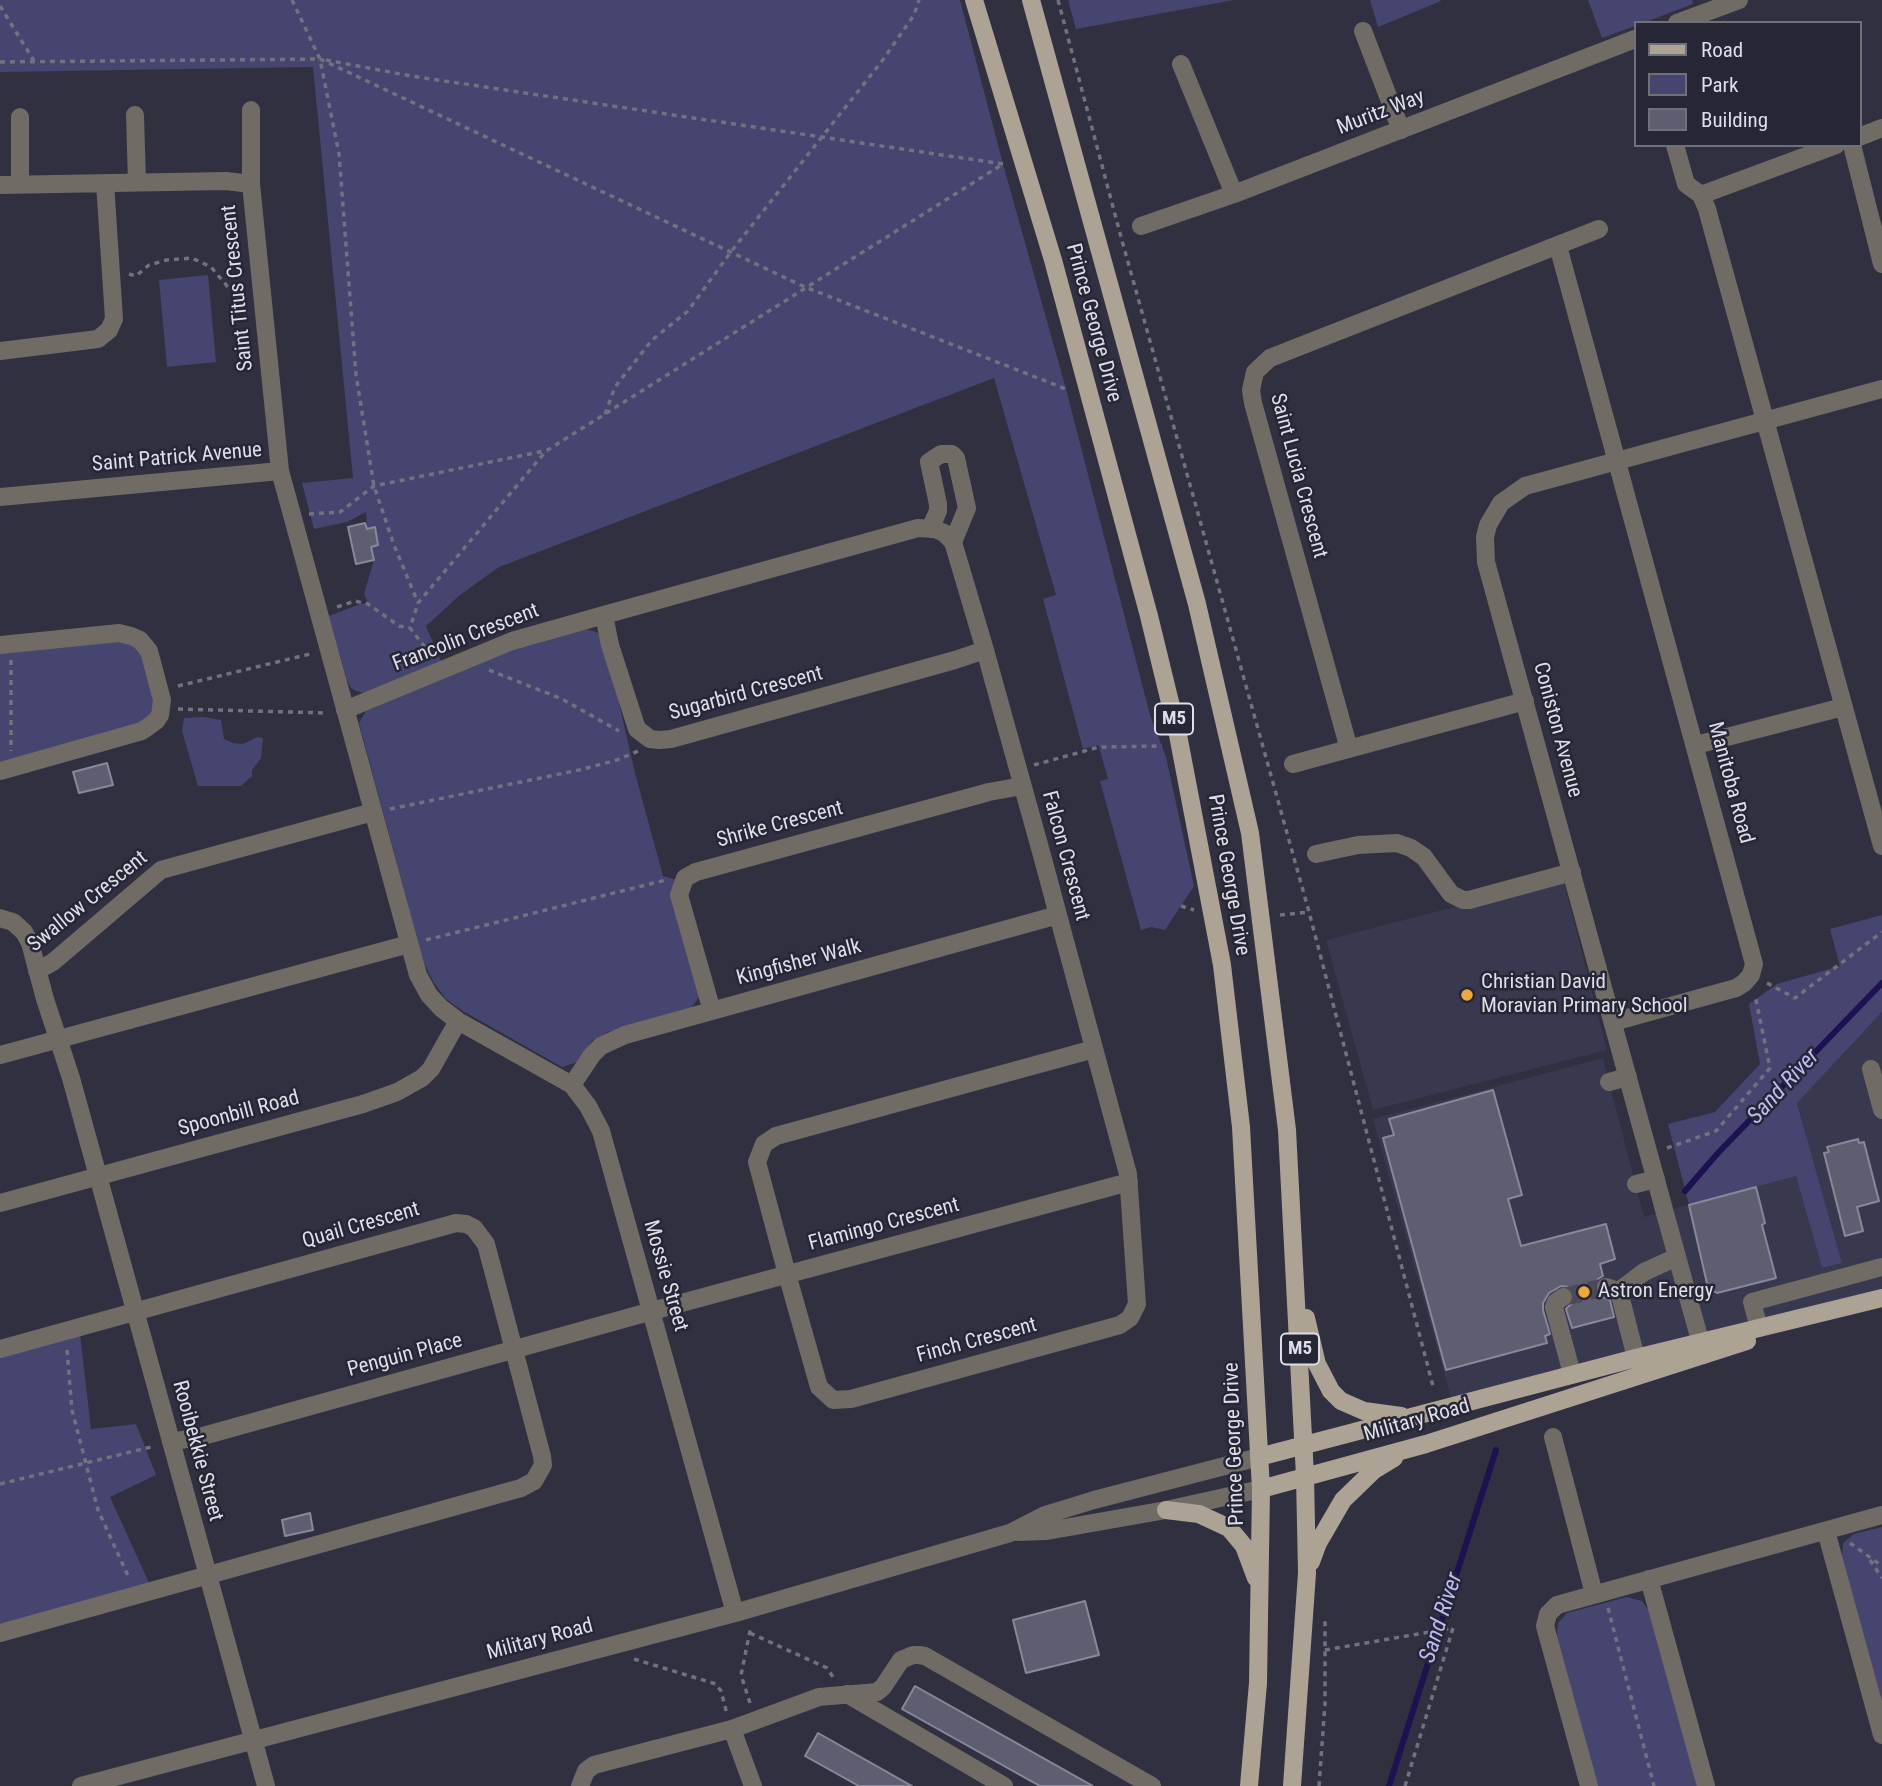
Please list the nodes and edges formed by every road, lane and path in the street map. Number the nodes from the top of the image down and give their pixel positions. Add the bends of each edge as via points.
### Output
1 (292, 0) edge
2 (919, 0) edge
3 (974, 0) edge
4 (1031, 0) edge
5 (1058, 0) edge
6 (1739, 0) edge
7 (0, 6) edge
8 (1682, 21) edge
9 (1363, 31) dead end
10 (1633, 40) edge
11 (320, 59) junction
12 (35, 61) junction
13 (0, 62) edge
14 (1181, 64) dead end
15 (251, 110) dead end
16 (135, 114) dead end
17 (20, 117) dead end
18 (1882, 128) edge
19 (1401, 130) junction
20 (1861, 136) edge
21 (821, 137) junction
22 (1676, 147) edge
23 (1831, 147) edge
24 (1853, 147) edge
25 (136, 182) junction
26 (105, 183) junction
27 (20, 184) junction
28 (251, 184) junction
29 (0, 185) edge
30 (1234, 194) junction
31 (1701, 195) junction
32 (1141, 226) dead end
33 (1599, 229) dead end
34 (1558, 246) junction
35 (730, 253) junction
36 (1882, 264) edge
37 (111, 266) junction
38 (805, 287) junction
39 (263, 316) junction
40 (0, 351) edge
41 (1066, 389) dead end
42 (1882, 389) edge
43 (605, 414) junction
44 (1766, 421) junction
45 (546, 451) junction
46 (1619, 461) junction
47 (280, 471) junction
48 (374, 486) junction
49 (0, 497) edge
50 (306, 514) dead end
51 (930, 529) junction
52 (953, 542) junction
53 (418, 603) junction
54 (318, 613) junction
55 (604, 615) junction
56 (410, 628) junction
57 (5, 645) edge
58 (328, 650) junction
59 (985, 650) junction
60 (465, 660) junction
61 (445, 669) junction
62 (159, 689) junction
63 (1525, 701) junction
64 (162, 708) junction
65 (1843, 708) junction
66 (345, 710) junction
67 (636, 729) junction
68 (659, 740) junction
69 (1696, 745) junction
70 (1162, 746) dead end
71 (1349, 748) junction
72 (1293, 764) dead end
73 (5, 769) edge
74 (1020, 778) junction
75 (373, 813) junction
76 (1882, 846) edge
77 (1316, 854) dead end
78 (1572, 872) junction
79 (681, 886) junction
80 (1309, 912) junction
81 (1058, 915) junction
82 (1273, 916) dead end
83 (0, 918) edge
84 (1882, 932) edge
85 (409, 944) junction
86 (37, 971) junction
87 (1751, 975) junction
88 (712, 1011) junction
89 (458, 1021) junction
90 (1613, 1022) junction
91 (59, 1040) junction
92 (1094, 1049) junction
93 (0, 1055) edge
94 (1871, 1069) dead end
95 (1628, 1077) junction
96 (1609, 1082) dead end
97 (572, 1085) junction
98 (1882, 1110) edge
99 (1649, 1154) junction
100 (98, 1176) junction
101 (1656, 1179) junction
102 (1129, 1182) junction
103 (1636, 1184) dead end
104 (0, 1203) edge
105 (1295, 1252) junction
106 (1677, 1257) junction
107 (1882, 1267) edge
108 (787, 1274) junction
109 (1563, 1297) dead end
110 (1882, 1298) edge
111 (652, 1311) junction
112 (135, 1312) junction
113 (1826, 1313) junction
114 (1759, 1328) junction
115 (67, 1331) junction
116 (0, 1349) edge
117 (1702, 1349) junction
118 (514, 1350) junction
119 (1636, 1358) junction
120 (1572, 1374) junction
121 (1434, 1390) dead end
122 (1412, 1417) junction
123 (1553, 1437) dead end
124 (171, 1442) junction
125 (1426, 1444) junction
126 (1304, 1445) junction
127 (1259, 1457) junction
128 (86, 1463) junction
129 (1305, 1476) junction
130 (0, 1484) edge
131 (1261, 1489) junction
132 (1166, 1510) junction
133 (1882, 1516) edge
134 (1826, 1531) junction
135 (1010, 1533) junction
136 (1867, 1555) junction
137 (1882, 1566) edge
138 (1307, 1573) junction
139 (207, 1576) junction
140 (1882, 1578) edge
141 (1649, 1579) junction
142 (1594, 1594) junction
143 (137, 1596) junction
144 (1261, 1609) junction
145 (735, 1613) junction
146 (1325, 1614) dead end
147 (752, 1620) dead end
148 (0, 1633) edge
149 (750, 1633) junction
150 (1325, 1650) junction
151 (622, 1656) dead end
152 (846, 1693) junction
153 (756, 1720) junction
154 (732, 1729) junction
155 (1882, 1735) edge
156 (253, 1739) junction
157 (1132, 1781) edge
158 (81, 1786) edge
159 (265, 1786) edge
160 (580, 1786) edge
161 (752, 1786) edge
162 (1004, 1786) edge
163 (1152, 1786) edge
164 (1249, 1786) edge
165 (1292, 1786) edge
166 (1319, 1786) edge
167 (1405, 1786) edge
168 (1589, 1786) edge
169 (1654, 1786) edge
170 (1706, 1786) edge

1 - 11 path
2 - 21 path via 883,61
3 - 127 main road, Prince George Drive / M5 via 1053,260 1142,589 1199,838 1222,965 1241,1127
4 - 105 main road, Prince George Drive / M5 via 1198,604 1250,833 1287,1130
5 - 80 path
6 - 8 street
7 - 12 path
9 - 19 street
10 - 19 street, Muritz Way
11 - 12 path
11 - 21 path
11 - 35 path
11 - 48 path via 339,154 356,375
12 - 13 path
14 - 30 street
15 - 28 street
16 - 25 street
17 - 27 street
18 - 20 street
19 - 30 street, Muritz Way
21 - 35 path
21 - 38 path via 1003,163
22 - 31 street via 1686,184
23 - 31 street
24 - 36 street
25 - 26 street, Saint Titus Crescent
25 - 28 street, Saint Titus Crescent
26 - 27 street, Saint Titus Crescent
26 - 37 street
27 - 29 street, Saint Titus Crescent
28 - 39 street, Saint Titus Crescent
30 - 32 street, Muritz Way
31 - 44 street
33 - 34 street, Saint Lucia Crescent
34 - 46 street
34 - 71 street, Saint Lucia Crescent via 1269,358 1255,372 1253,403
35 - 38 path
35 - 43 path via 688,311 652,340 615,387
37 - 39 path via 136,276 149,265 192,258 211,267 240,295 251,317
37 - 40 street via 114,319 104,335 70,344
38 - 41 path
38 - 43 path
39 - 47 street, Saint Titus Crescent
42 - 44 street, Coniston Avenue
43 - 45 path
44 - 46 street, Coniston Avenue
44 - 65 street
45 - 48 path
45 - 53 path
46 - 63 street, Coniston Avenue via 1525,486 1501,503 1488,525 1486,562
46 - 69 street, Manitoba Road
47 - 49 street, Saint Patrick Avenue
47 - 54 street, Saint Patrick Avenue
48 - 50 path via 340,512
48 - 53 path
51 - 52 street
51 - 52 street via 938,504 929,462 951,454 956,458 967,508
51 - 55 street, Francolin Crescent via 918,528
52 - 59 street, Falcon Crescent
53 - 56 path
54 - 56 path via 355,601
54 - 58 street, Saint Patrick Avenue
55 - 60 street, Francolin Crescent via 512,641
55 - 67 street
56 - 61 path
57 - 62 street via 131,635 149,651
57 - 73 path
58 - 62 path
58 - 66 street, Saint Patrick Avenue
59 - 68 street, Sugarbird Crescent
59 - 74 street, Falcon Crescent
60 - 61 street, Francolin Crescent
60 - 67 path via 562,699 622,732
61 - 66 street, Francolin Crescent
62 - 64 street
63 - 71 street
63 - 78 street, Coniston Avenue
64 - 66 path
64 - 73 street via 156,721 142,731
65 - 69 street
65 - 76 street
66 - 75 street
67 - 68 street, Sugarbird Crescent
68 - 75 path via 617,760 579,770
69 - 87 street, Manitoba Road via 1752,954
70 - 74 path via 1099,747
71 - 72 street
74 - 79 street, Shrike Crescent via 976,796 696,872
74 - 81 street, Falcon Crescent
75 - 85 street
75 - 86 street, Swallow Crescent via 161,870
77 - 78 street via 1397,843 1424,857 1451,894 1469,901
78 - 90 street, Coniston Avenue
79 - 85 path via 663,880
79 - 88 street
80 - 82 path
80 - 121 path
81 - 88 street, Kingfisher Walk
81 - 92 street, Falcon Crescent
83 - 86 street via 24,932
84 - 87 path via 1795,998
85 - 89 street via 429,995
85 - 91 street
86 - 91 street, Swallow Crescent
87 - 90 street via 1735,988
87 - 99 path via 1770,1068 1716,1131
88 - 97 street, Kingfisher Walk via 613,1040 592,1055
89 - 97 street, Mossie Street
89 - 100 street, Spoonbill Road via 431,1069 397,1092
90 - 95 street, Coniston Avenue
91 - 93 street
91 - 100 street, Swallow Crescent
92 - 102 street, Falcon Crescent
92 - 108 street via 770,1139 760,1149 757,1162
94 - 98 street
95 - 96 street
95 - 99 street, Coniston Avenue
97 - 111 street, Mossie Street via 601,1131
99 - 101 street, Coniston Avenue
100 - 104 street, Spoonbill Road
100 - 112 street, Rooibekkie Street
101 - 103 street
101 - 106 street, Coniston Avenue
102 - 108 street, Flamingo Crescent
102 - 108 street, Finch Crescent via 1138,1297 1130,1318 1121,1325 851,1399 833,1400 818,1387
105 - 122 main road via 1317,1364 1331,1391 1364,1411
105 - 126 main road, Prince George Drive / M5
106 - 117 street, Coniston Avenue
106 - 119 street via 1613,1289
107 - 114 street via 1752,1302
108 - 111 street, Flamingo Crescent
109 - 120 street via 1554,1307
110 - 113 main road, Military Road
111 - 118 street, Penguin Place
111 - 145 street, Mossie Street
112 - 115 street
112 - 118 street, Quail Crescent via 456,1223 466,1224 486,1244
112 - 124 street, Rooibekkie Street
113 - 114 main road, Military Road
113 - 117 main road, Military Road
114 - 117 main road, Military Road
115 - 116 street
115 - 128 path via 72,1410
117 - 119 main road, Military Road
117 - 125 main road, Military Road
118 - 124 street, Penguin Place
118 - 139 street via 542,1456 541,1472 529,1485
119 - 120 main road, Military Road
120 - 122 main road, Military Road
122 - 126 main road, Military Road
123 - 142 street
124 - 128 path
124 - 139 street, Rooibekkie Street
125 - 129 main road, Military Road
125 - 138 main road via 1374,1470 1350,1492 1318,1543
126 - 127 main road, Military Road
126 - 129 main road, Prince George Drive / M5
127 - 131 main road, Prince George Drive / M5
127 - 135 street, Military Road via 1058,1511
128 - 130 path
128 - 143 path via 98,1510
129 - 131 main road, Military Road
129 - 138 main road, Prince George Drive / M5
131 - 132 street, Military Road
131 - 144 main road, Prince George Drive / M5
132 - 135 street, Military Road
132 - 144 main road via 1209,1517 1238,1537 1251,1561
133 - 134 street
134 - 136 path
134 - 141 street
134 - 155 street
135 - 145 street, Military Road
136 - 137 path
136 - 140 path
138 - 165 main road, Prince George Drive / M5
139 - 143 street
139 - 156 street, Rooibekkie Street
141 - 142 street
141 - 170 street
142 - 168 street via 1557,1605 1545,1626
142 - 169 path via 1607,1602
143 - 148 street
144 - 164 main road, Prince George Drive / M5
145 - 156 street, Military Road
146 - 150 path
147 - 149 path
149 - 152 path via 827,1668
149 - 153 path via 741,1675
150 - 166 path
150 - 167 path via 1452,1629
151 - 154 path via 716,1684
152 - 153 street via 819,1697
152 - 157 street via 877,1692 901,1660 925,1656
152 - 162 street
153 - 154 street
154 - 160 street via 594,1765
154 - 161 street
156 - 158 street, Military Road
156 - 159 street, Rooibekkie Street
157 - 163 street

